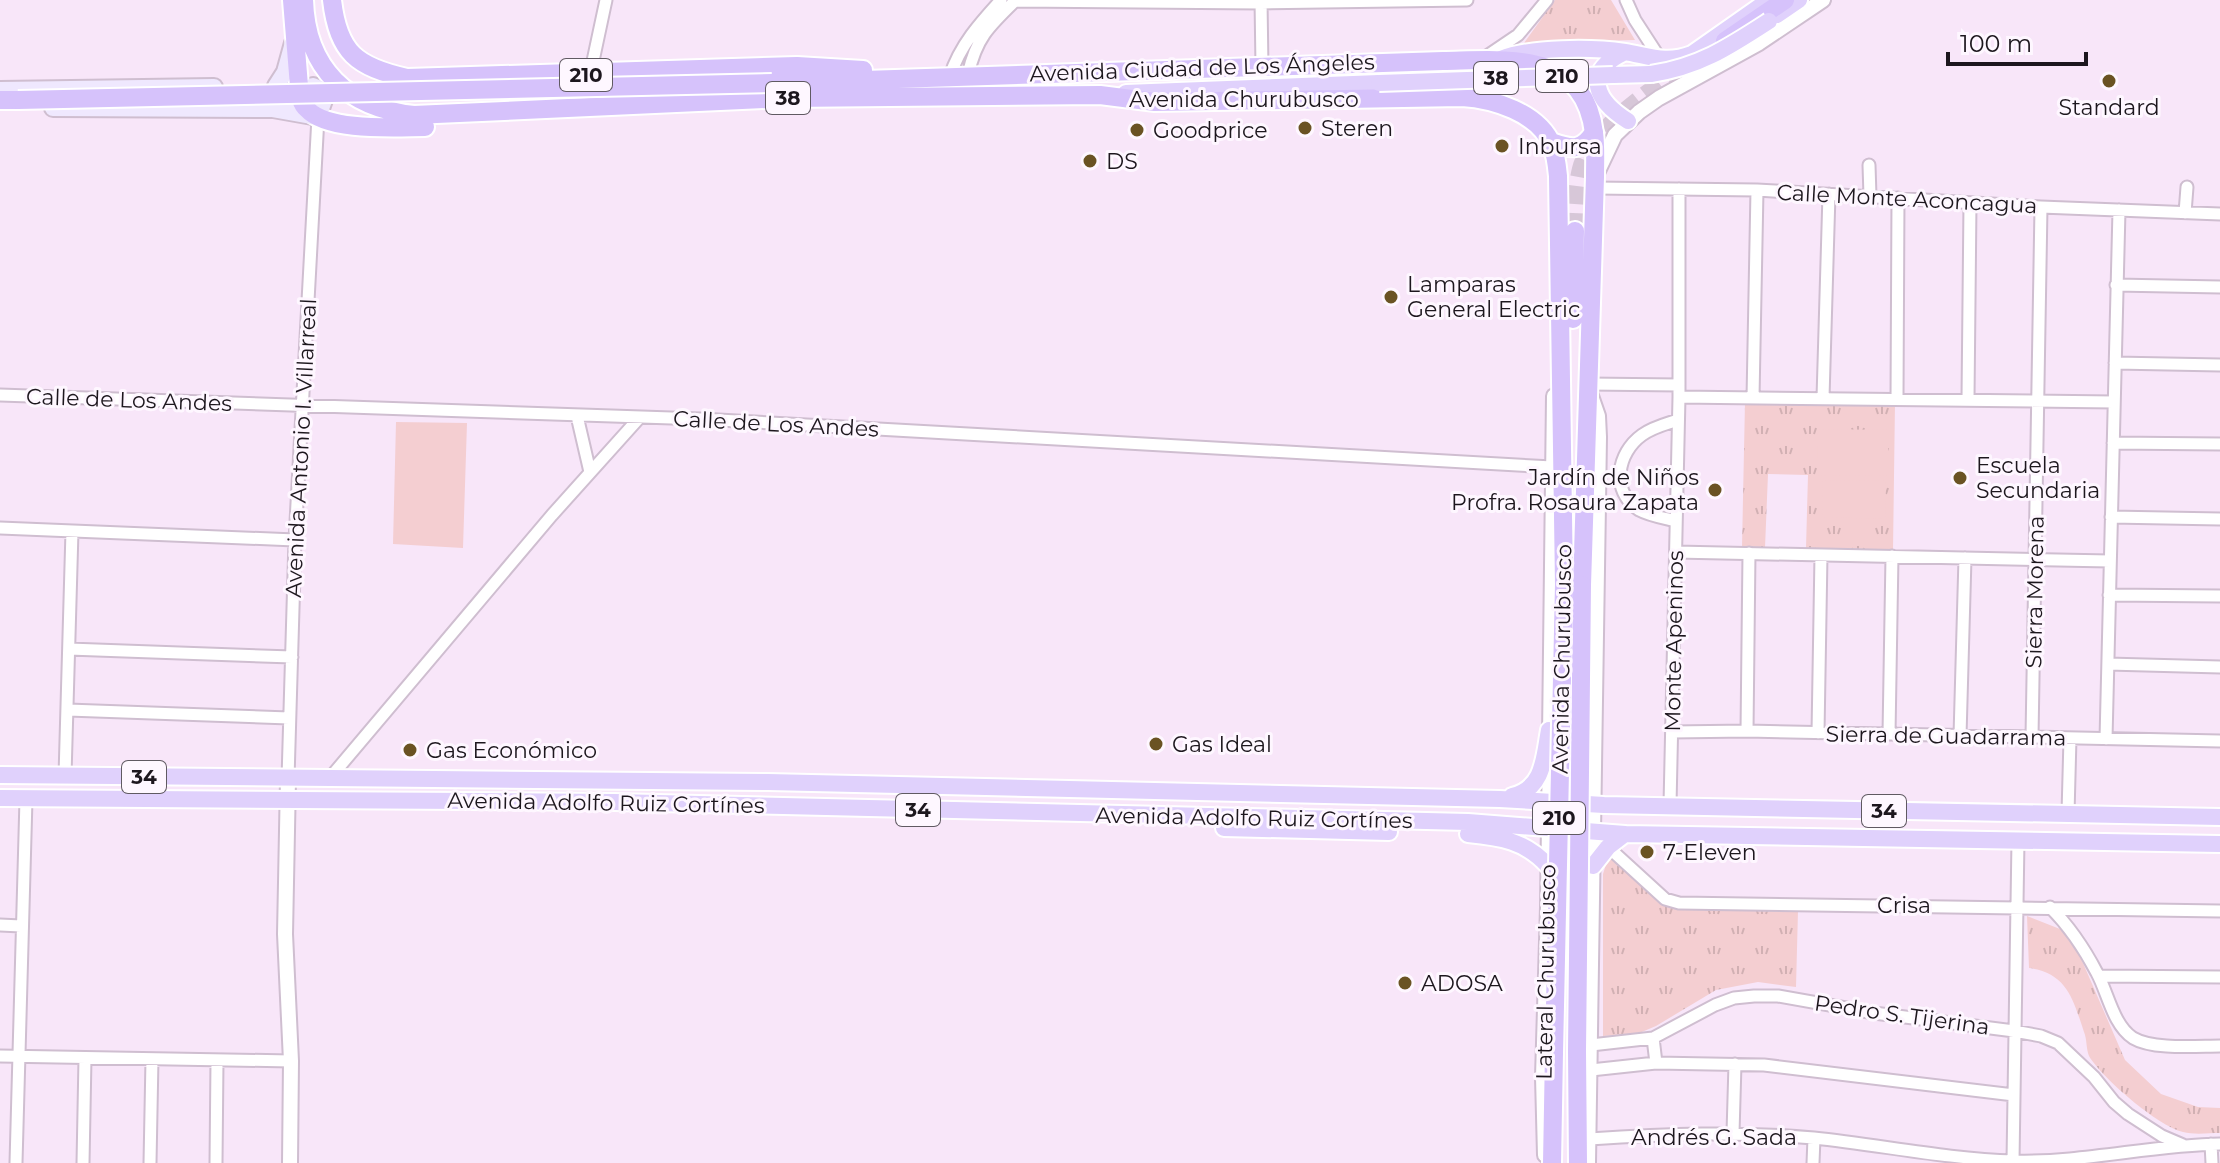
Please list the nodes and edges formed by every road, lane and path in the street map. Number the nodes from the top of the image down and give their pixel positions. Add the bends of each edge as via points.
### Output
1 (292, 0) edge
2 (304, 0) edge
3 (332, 0) edge
4 (606, 0) edge
5 (1001, 0) edge
6 (1016, 0) edge
7 (1464, 0) edge
8 (1547, 0) edge
9 (1626, 0) edge
10 (1769, 0) edge
11 (1785, 0) edge
12 (1799, 0) edge
13 (1823, 0) edge
14 (1196, 1) edge
15 (1261, 2) edge
16 (294, 38) junction
17 (1624, 52) junction
18 (1695, 59) tunnel mouth
19 (1500, 60) junction
20 (1661, 60) junction
21 (1479, 61) junction
22 (1262, 67) junction
23 (590, 75) junction
24 (959, 76) junction
25 (904, 77) junction
26 (407, 78) junction
27 (276, 86) junction
28 (299, 86) junction
29 (0, 90) edge
30 (1100, 95) junction
31 (9, 100) edge
32 (0, 107) edge
33 (526, 110) junction
34 (476, 114) junction
35 (318, 117) junction
36 (1628, 121) junction
37 (1594, 132) junction
38 (1551, 142) junction
39 (1869, 165) dead end
40 (1595, 183) junction
41 (2187, 187) dead end
42 (1679, 189) junction
43 (1757, 190) junction
44 (1829, 194) junction
45 (1870, 196) junction
46 (1898, 198) junction
47 (1970, 203) junction
48 (2041, 207) junction
49 (2119, 210) junction
50 (2185, 213) junction
51 (2220, 214) edge
52 (1575, 231) tunnel mouth
53 (2116, 285) junction
54 (2220, 287) edge
55 (2115, 363) junction
56 (2220, 365) edge
57 (1588, 387) junction
58 (1679, 391) junction
59 (0, 395) edge
60 (1753, 398) junction
61 (1823, 398) junction
62 (1897, 399) junction
63 (1968, 399) junction
64 (2039, 400) junction
65 (2114, 402) junction
66 (303, 406) junction
67 (577, 416) junction
68 (640, 417) junction
69 (1678, 420) junction
70 (2113, 443) junction
71 (2220, 444) edge
72 (1558, 460) junction
73 (590, 472) junction
74 (1599, 472) junction
75 (1619, 472) junction
76 (2111, 517) junction
77 (2220, 519) edge
78 (1676, 521) junction
79 (0, 528) edge
80 (72, 531) junction
81 (295, 540) junction
82 (1676, 552) junction
83 (1749, 553) junction
84 (1821, 555) junction
85 (1892, 556) junction
86 (1965, 558) junction
87 (2036, 559) junction
88 (2110, 561) junction
89 (1573, 585) junction
90 (2109, 595) junction
91 (2220, 596) edge
92 (69, 649) junction
93 (292, 657) junction
94 (2108, 664) junction
95 (2220, 667) edge
96 (68, 710) junction
97 (289, 718) junction
98 (1549, 730) junction
99 (1595, 731) junction
100 (1747, 731) junction
101 (1672, 732) junction
102 (1818, 733) junction
103 (1889, 734) junction
104 (1960, 736) junction
105 (2032, 737) junction
106 (2070, 738) junction
107 (2106, 739) junction
108 (2220, 741) edge
109 (1549, 768) junction
110 (1595, 769) junction
111 (0, 775) edge
112 (65, 776) junction
113 (288, 779) junction
114 (329, 779) junction
115 (0, 798) edge
116 (26, 799) junction
117 (1500, 799) junction
118 (288, 801) junction
119 (1548, 802) junction
120 (1595, 804) junction
121 (1670, 805) junction
122 (2068, 814) junction
123 (1124, 815) junction
124 (2220, 817) edge
125 (1548, 829) junction
126 (1594, 833) junction
127 (1625, 834) junction
128 (2018, 840) junction
129 (2220, 844) edge
130 (1608, 847) junction
131 (1548, 866) junction
132 (1593, 866) junction
133 (2017, 906) junction
134 (2050, 907) junction
135 (2220, 911) edge
136 (0, 925) edge
137 (21, 926) junction
138 (2099, 976) junction
139 (2220, 977) edge
140 (2014, 1031) junction
141 (1653, 1038) junction
142 (2220, 1046) edge
143 (1584, 1048) junction
144 (0, 1056) edge
145 (18, 1056) junction
146 (85, 1058) junction
147 (152, 1059) junction
148 (217, 1061) junction
149 (291, 1061) junction
150 (1656, 1063) junction
151 (1735, 1064) junction
152 (1591, 1070) junction
153 (2014, 1095) junction
154 (1733, 1133) junction
155 (1814, 1138) junction
156 (1589, 1139) junction
157 (2216, 1144) edge
158 (2183, 1145) junction
159 (1977, 1161) edge
160 (2013, 1161) junction
161 (2054, 1162) edge
162 (16, 1163) edge
163 (83, 1163) edge
164 (150, 1163) edge
165 (216, 1163) edge
166 (290, 1163) edge
167 (1546, 1163) edge
168 (1552, 1163) edge
169 (1578, 1163) edge
170 (1588, 1163) edge
171 (1813, 1163) edge
172 (2212, 1163) edge

1 - 16 highway
2 - 34 highway via 316,55 334,80 363,103 396,113
3 - 26 highway, 210 via 335,24 349,52 365,66
4 - 23 street
5 - 24 street via 961,50
6 - 14 street
6 - 24 street via 986,29
7 - 15 street
8 - 21 street via 1518,35
9 - 20 street
10 - 20 main road, 38 via 1692,54
11 - 18 highway
12 - 30 main road, 38, bridge via 1720,53 1668,72
13 - 36 street
14 - 15 street
15 - 22 street
16 - 27 main road
16 - 28 highway
17 - 19 main road, 38 via 1528,51
17 - 20 main road, 38
17 - 36 main road via 1606,62 1597,83 1607,105
19 - 21 highway, Avenida Ciudad de Los Ángeles / 38
19 - 37 highway, Avenida Churubusco / 210 via 1535,63 1572,83 1589,111
21 - 22 highway, Avenida Ciudad de Los Ángeles / 38
22 - 24 highway, Avenida Ciudad de Los Ángeles / 38
23 - 25 highway, 210 via 824,66
23 - 26 highway, 210
24 - 25 highway, Avenida Ciudad de Los Ángeles / 38
25 - 31 highway, bridge
26 - 33 highway via 404,95 418,104
27 - 28 main road
27 - 29 main road
28 - 35 highway via 304,105
30 - 33 highway, Avenida Ciudad de Los Ángeles / 38 via 788,98
30 - 38 highway, Avenida Churubusco / 210 via 1155,102 1488,99 1522,115
32 - 35 main road via 273,109
33 - 34 highway, Avenida Ciudad de Los Ángeles / 38
34 - 35 highway via 454,124 423,127 351,125
35 - 66 street, Avenida Antonio I. Villarreal
36 - 40 street via 1609,144
37 - 38 highway via 1578,148
37 - 40 highway, Avenida Churubusco / 210
38 - 72 highway, Avenida Churubusco / 210 via 1558,176 1563,349
39 - 45 street
40 - 42 street, Calle Monte Aconcagua
40 - 57 highway, Avenida Churubusco / 210
41 - 50 street
42 - 43 street, Calle Monte Aconcagua
42 - 58 street, Monte Apeninos
43 - 44 street, Calle Monte Aconcagua
43 - 60 street
44 - 45 street, Calle Monte Aconcagua
44 - 61 street
45 - 46 street, Calle Monte Aconcagua
46 - 47 street, Calle Monte Aconcagua
46 - 62 street
47 - 48 street, Calle Monte Aconcagua
47 - 63 street
48 - 49 street, Calle Monte Aconcagua
48 - 64 street, Sierra Morena
49 - 50 street, Calle Monte Aconcagua
49 - 53 street
50 - 51 street, Calle Monte Aconcagua
52 - 72 highway via 1571,426
53 - 54 street
53 - 55 street
55 - 56 street
55 - 65 street
57 - 58 street
57 - 74 street, Lateral Churubusco via 1598,416
57 - 89 highway, Avenida Churubusco / 210
58 - 60 street
58 - 69 street, Monte Apeninos
59 - 66 street, Calle de Los Andes
60 - 61 street
61 - 62 street
62 - 63 street
63 - 64 street
64 - 65 street
64 - 87 street, Sierra Morena
65 - 70 street
66 - 67 street, Calle de Los Andes
66 - 81 street, Avenida Antonio I. Villarreal
67 - 68 street, Calle de Los Andes
67 - 73 street
68 - 72 street, Calle de Los Andes
68 - 73 street
69 - 75 street via 1635,441
69 - 78 street, Monte Apeninos
70 - 71 street
70 - 76 street
72 - 89 highway, Avenida Churubusco / 210
72 - 98 street, Lateral Churubusco
73 - 114 street
74 - 75 street
74 - 99 street, Lateral Churubusco
75 - 78 street via 1624,493 1638,509
76 - 77 street
76 - 88 street
78 - 82 street, Monte Apeninos
79 - 80 street
80 - 81 street
80 - 92 street
81 - 93 street, Avenida Antonio I. Villarreal
82 - 83 street
82 - 101 street, Monte Apeninos
83 - 84 street
83 - 100 street
84 - 85 street
84 - 102 street
85 - 86 street
85 - 103 street
86 - 87 street
86 - 104 street
87 - 88 street
87 - 105 street, Sierra Morena
88 - 90 street
89 - 143 highway, Avenida Churubusco / 210, bridge
89 - 168 highway, Avenida Churubusco / 210, bridge
90 - 91 street
90 - 94 street
92 - 93 street
92 - 96 street
93 - 97 street, Avenida Antonio I. Villarreal
94 - 95 street
94 - 107 street
96 - 97 street
96 - 112 street
97 - 113 street, Avenida Antonio I. Villarreal
98 - 99 street
98 - 109 street, Lateral Churubusco
98 - 117 main road via 1539,779 1522,794
99 - 110 street, Lateral Churubusco
100 - 101 street, Sierra de Guadarrama
100 - 102 street, Sierra de Guadarrama
101 - 121 street, Monte Apeninos
102 - 103 street, Sierra de Guadarrama
103 - 104 street, Sierra de Guadarrama
104 - 105 street, Sierra de Guadarrama
105 - 106 street, Sierra de Guadarrama
106 - 107 street, Sierra de Guadarrama
106 - 122 street
107 - 108 street, Sierra de Guadarrama
109 - 110 street
109 - 119 street, Lateral Churubusco
110 - 120 street, Lateral Churubusco
111 - 112 main road, 34
112 - 113 main road, 34
113 - 114 main road, 34
113 - 118 street
114 - 117 main road, Avenida Adolfo Ruiz Cortínes / 34 via 768,782
115 - 116 main road, 34
116 - 118 main road, 34
116 - 137 street
117 - 119 main road, Avenida Adolfo Ruiz Cortínes / 34
118 - 123 main road, Avenida Adolfo Ruiz Cortínes / 34 via 491,800
118 - 149 street via 285,934
119 - 120 main road, Avenida Adolfo Ruiz Cortínes / 34
119 - 125 street, Lateral Churubusco
120 - 121 main road, Avenida Adolfo Ruiz Cortínes / 34
120 - 126 street, Lateral Churubusco
121 - 122 main road, Avenida Adolfo Ruiz Cortínes / 34
122 - 124 main road, Avenida Adolfo Ruiz Cortínes / 34
123 - 125 main road, Avenida Adolfo Ruiz Cortínes / 34 via 1468,822
123 - 131 main road via 1211,828 1488,835 1526,846
125 - 126 main road, Avenida Adolfo Ruiz Cortínes / 34
125 - 131 street, Lateral Churubusco
126 - 127 main road, Avenida Adolfo Ruiz Cortínes / 34
126 - 132 street, Lateral Churubusco
127 - 128 main road, Avenida Adolfo Ruiz Cortínes / 34
127 - 130 main road
128 - 129 main road, Avenida Adolfo Ruiz Cortínes / 34
128 - 133 street
130 - 132 main road
130 - 133 street, Crisa via 1672,902
131 - 167 street, Lateral Churubusco
132 - 143 street, Lateral Churubusco
133 - 134 street, Crisa
133 - 140 street
134 - 135 street, Crisa
134 - 138 street via 2082,945
136 - 137 street
137 - 145 street
138 - 139 street
138 - 142 street via 2120,1025 2133,1038
140 - 141 street, Pedro S. Tijerina via 1754,996 1715,1005
140 - 153 street
140 - 158 street, Pedro S. Tijerina via 2058,1043 2128,1114
141 - 143 street, Pedro S. Tijerina
141 - 150 street
143 - 152 street, Lateral Churubusco
143 - 169 highway, Avenida Churubusco / 210
144 - 145 street
145 - 146 street
145 - 162 street
146 - 147 street
146 - 163 street
147 - 148 street
147 - 164 street
148 - 149 street
148 - 165 street
149 - 166 street
150 - 151 street
150 - 152 street
151 - 153 street
151 - 154 street
152 - 156 street, Lateral Churubusco
153 - 160 street
154 - 155 street, Andrés G. Sada
154 - 156 street, Andrés G. Sada
155 - 159 street, Andrés G. Sada
155 - 171 street
156 - 170 street, Lateral Churubusco
157 - 158 street, Andrés G. Sada
157 - 172 street
158 - 161 street, Andrés G. Sada
159 - 160 street, Andrés G. Sada
160 - 161 street, Andrés G. Sada

